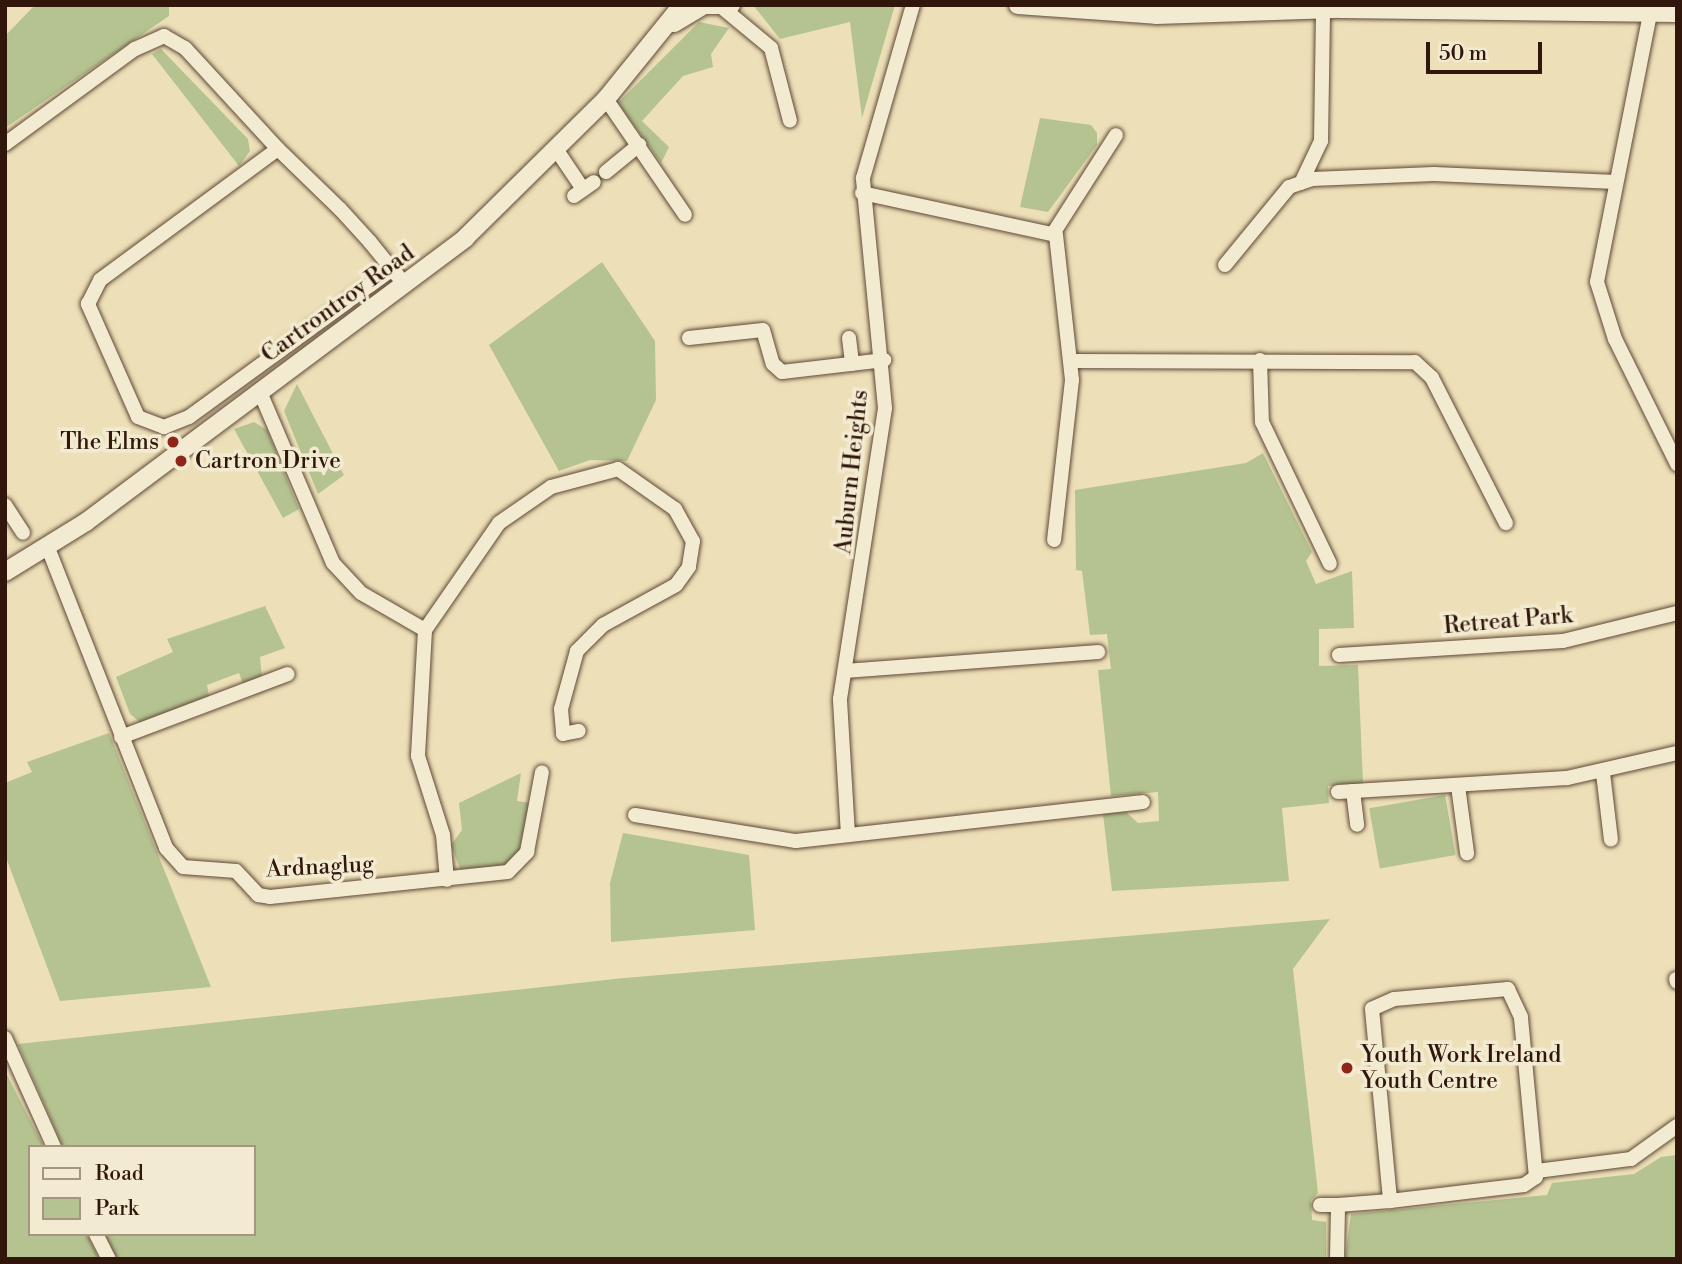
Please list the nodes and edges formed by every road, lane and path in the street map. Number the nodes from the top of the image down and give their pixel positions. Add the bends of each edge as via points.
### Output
1 (682, 5) edge
2 (705, 5) edge
3 (913, 5) edge
4 (1018, 5) edge
5 (732, 7) edge
6 (1323, 9) junction
7 (1189, 10) edge
8 (1677, 13) edge
9 (1650, 14) junction
10 (662, 31) junction
11 (606, 99) junction
12 (790, 121) dead end
13 (1116, 135) dead end
14 (5, 144) edge
15 (639, 145) junction
16 (278, 149) junction
17 (556, 149) junction
18 (1616, 182) junction
19 (1301, 183) junction
20 (862, 193) junction
21 (685, 215) dead end
22 (1054, 232) junction
23 (1225, 265) dead end
24 (392, 269) junction
25 (406, 285) junction
26 (689, 338) dead end
27 (849, 338) dead end
28 (884, 360) junction
29 (1260, 360) junction
30 (1072, 361) junction
31 (852, 364) junction
32 (260, 392) junction
33 (1677, 464) edge
34 (5, 505) edge
35 (1506, 523) dead end
36 (23, 533) dead end
37 (1054, 540) dead end
38 (48, 548) junction
39 (1330, 564) dead end
40 (5, 572) edge
41 (1677, 613) edge
42 (425, 630) junction
43 (1098, 652) dead end
44 (1339, 655) dead end
45 (845, 671) junction
46 (288, 674) dead end
47 (579, 732) dead end
48 (121, 737) junction
49 (1677, 753) edge
50 (542, 772) dead end
51 (1603, 773) junction
52 (1458, 786) junction
53 (1143, 802) dead end
54 (635, 815) dead end
55 (1357, 825) dead end
56 (848, 835) junction
57 (1611, 840) dead end
58 (1467, 853) dead end
59 (447, 880) junction
60 (5, 1038) edge
61 (1677, 1126) edge
62 (53, 1145) edge
63 (1538, 1171) junction
64 (1390, 1200) junction
65 (1320, 1205) dead end
66 (1338, 1205) junction
67 (97, 1236) edge
68 (109, 1259) edge
69 (1337, 1259) edge

1 - 10 street, Cartrontroy Road
2 - 5 street
2 - 10 street, Cartrontroy Road
3 - 20 street, Auburn Heights
4 - 7 street
5 - 12 street via 773,54
6 - 7 street
6 - 9 street
6 - 19 street via 1321,141
8 - 9 street
9 - 18 street
10 - 11 street, Cartrontroy Road
11 - 15 street
11 - 17 street, Cartrontroy Road
13 - 22 street
14 - 16 street via 135,49 164,36 185,48
15 - 17 street via 589,185
15 - 21 street
16 - 24 street
16 - 24 street via 100,281 90,295 90,314 141,422 164,428 189,417
17 - 25 street, Cartrontroy Road via 465,238
18 - 19 street via 1434,174
18 - 33 street via 1597,292
19 - 23 street via 1289,187
20 - 22 street
20 - 28 street, Auburn Heights
22 - 30 street
24 - 25 street
25 - 32 street, Cartrontroy Road
26 - 31 street via 757,328 782,372
27 - 31 street
28 - 31 street
28 - 45 street, Auburn Heights via 878,476
29 - 30 street
29 - 35 street via 1396,359 1421,365
29 - 39 street via 1262,422
30 - 37 street
32 - 38 street, Cartrontroy Road
32 - 42 street via 333,563 361,593
34 - 36 street
38 - 40 street, Cartrontroy Road
38 - 48 street, Ardnaglug
41 - 44 street, Retreat Park via 1563,641
42 - 47 street via 486,539 530,497 605,469 654,490 682,517 692,559 676,585 603,625 577,651 561,709 563,734
42 - 59 street via 418,757 438,814
43 - 45 street
45 - 56 street, Auburn Heights via 839,709
46 - 48 street
48 - 59 street, Ardnaglug via 166,848 183,867 236,871 261,897
49 - 51 street
50 - 59 street, Ardnaglug via 520,864 502,873
51 - 52 street
51 - 57 street
52 - 55 street via 1346,791
52 - 58 street
53 - 56 street
54 - 56 street via 774,841
60 - 62 street
61 - 63 street via 1625,1161
63 - 64 street via 1524,1185
63 - 64 street via 1523,1030 1511,992 1497,987 1394,999 1378,1003 1370,1016
64 - 66 street
65 - 66 street
66 - 69 street
67 - 68 street

